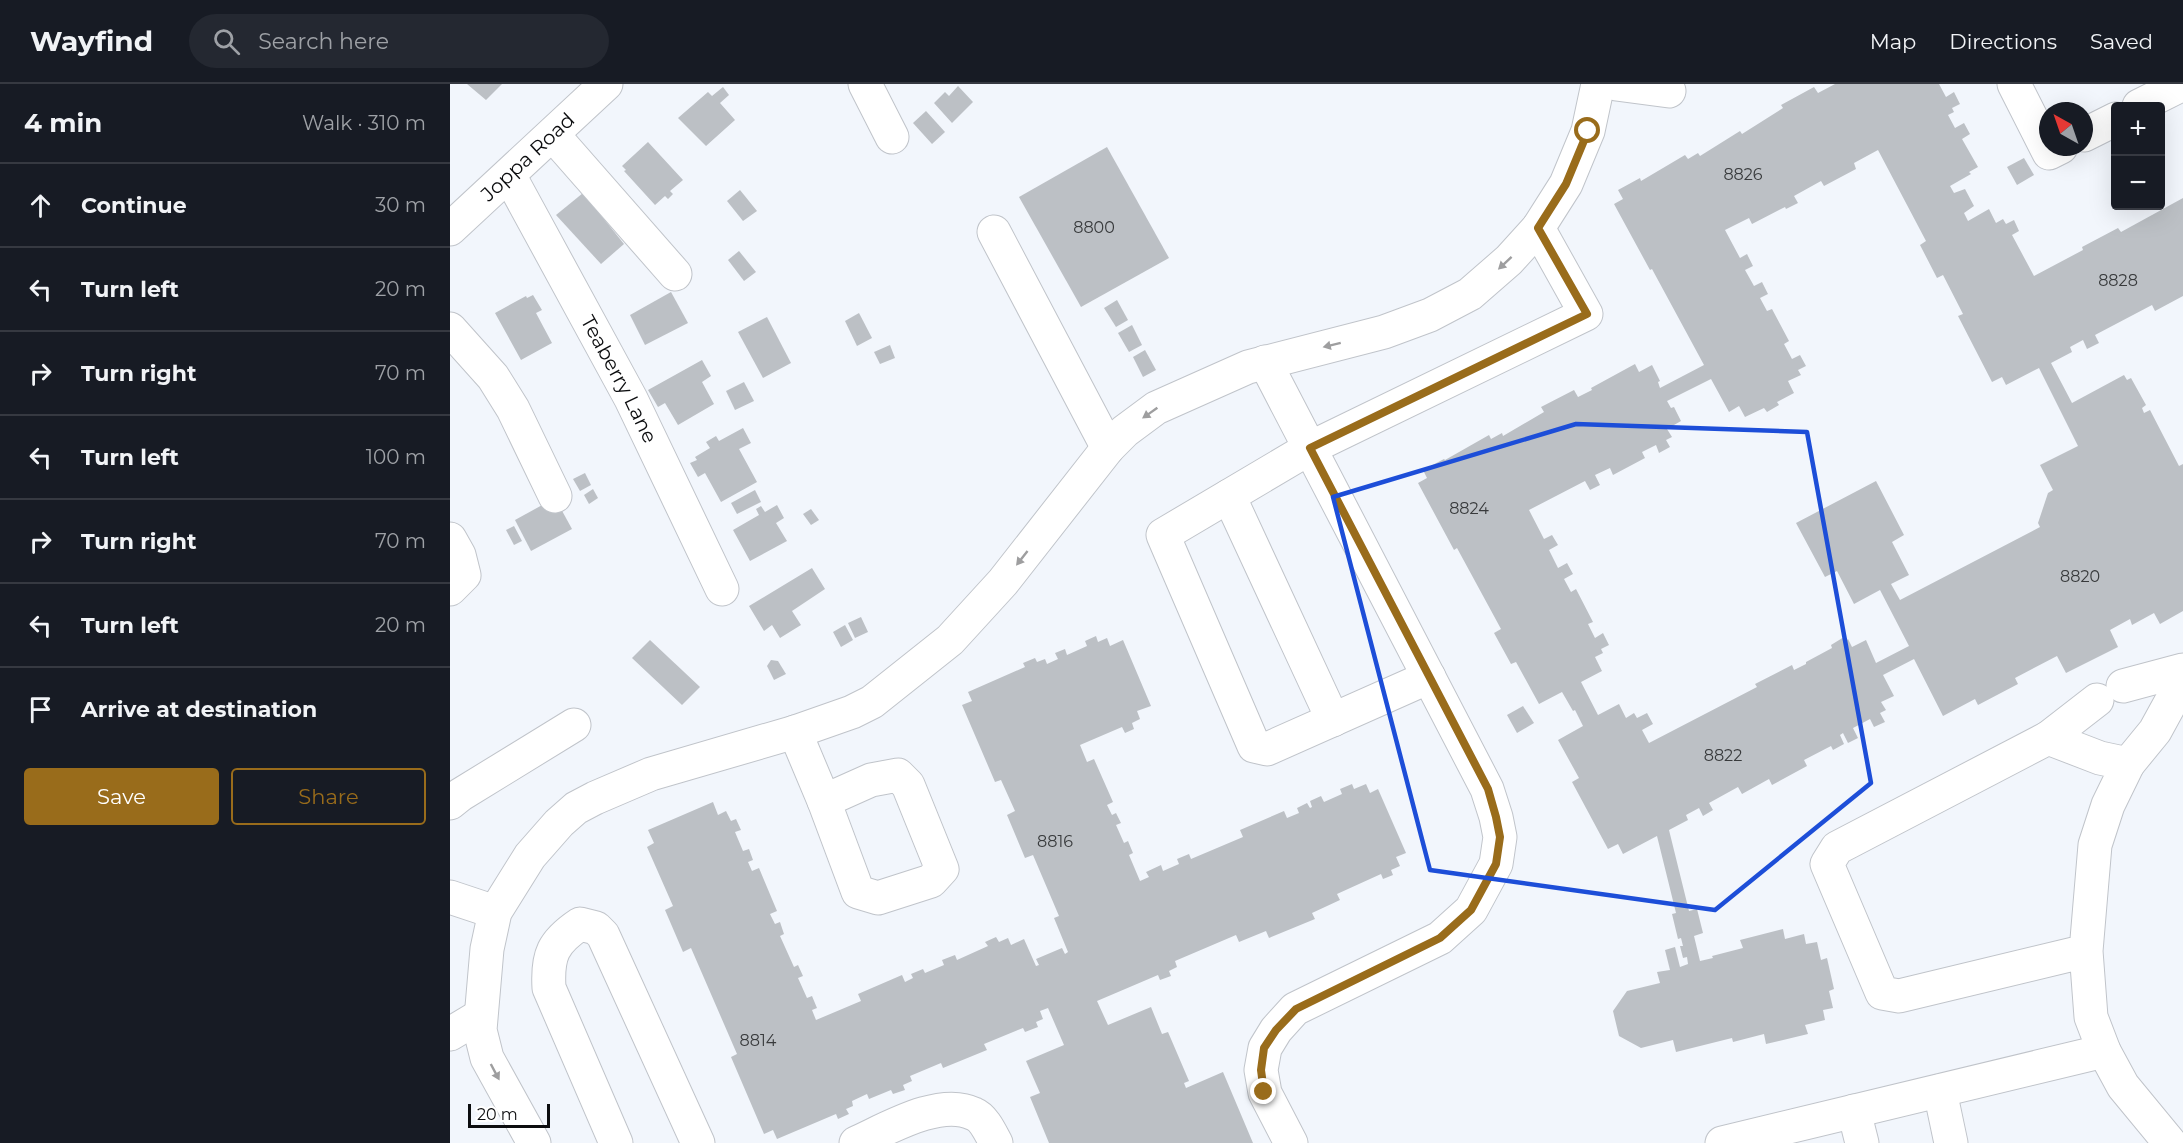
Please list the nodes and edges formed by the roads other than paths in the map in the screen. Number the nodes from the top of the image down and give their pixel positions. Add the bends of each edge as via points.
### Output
1 (606, 84) edge
2 (865, 84) edge
3 (1598, 84) edge
4 (1617, 84) edge
5 (2014, 84) edge
6 (2183, 84) edge
7 (1674, 86) edge
8 (2144, 97) edge
9 (2111, 121) edge
10 (2093, 130) edge
11 (2039, 133) edge
12 (553, 135) junction
13 (892, 137) dead end
14 (509, 175) junction
15 (1538, 228) junction
16 (450, 229) edge
17 (994, 232) dead end
18 (675, 274) dead end
19 (450, 329) edge
20 (1265, 362) junction
21 (1108, 448) junction
22 (1310, 448) junction
23 (555, 496) dead end
24 (1229, 496) junction
25 (450, 539) edge
26 (722, 589) dead end
27 (450, 590) edge
28 (2183, 670) edge
29 (1429, 677) junction
30 (2183, 680) edge
31 (1333, 720) junction
32 (574, 725) dead end
33 (795, 732) junction
34 (2048, 738) junction
35 (2128, 764) junction
36 (824, 801) dead end
37 (450, 803) edge
38 (450, 897) edge
39 (495, 912) junction
40 (2086, 951) junction
41 (480, 1016) junction
42 (450, 1034) edge
43 (2104, 1051) junction
44 (1940, 1091) junction
45 (1854, 1111) junction
46 (876, 1139) edge
47 (534, 1143) edge
48 (616, 1143) edge
49 (698, 1143) edge
50 (996, 1143) edge
51 (1291, 1143) edge
52 (1722, 1143) edge
53 (1862, 1143) edge
54 (1951, 1143) edge
55 (2170, 1143) edge

1 - 12 street, Joppa Road
2 - 13 street
3 - 15 street via 1588,131 1566,184
4 - 7 street
5 - 11 street
6 - 8 street
9 - 10 street
12 - 14 street, Joppa Road
12 - 18 street
14 - 16 street, Joppa Road
14 - 26 street, Teaberry Lane via 631,399
15 -> 20 street via 1470,294 1430,315 1384,332
15 - 22 street via 1587,314
17 - 21 street
19 - 23 street via 493,376
20 -> 21 street via 1156,408
20 - 22 street
21 -> 33 street via 1003,582 950,640 872,702
22 - 24 street
22 - 29 street
24 - 31 street
24 - 31 street via 1163,535 1254,746 1268,749
25 - 27 street via 464,575
28 - 34 street via 2110,693
29 - 31 street
29 - 51 street via 1488,789 1500,837 1496,864 1471,910 1440,938 1296,1009 1276,1030 1264,1048 1261,1070 1264,1092
30 - 35 street via 2155,731
32 - 37 street
33 - 36 street
33 - 39 street via 651,774 576,808 530,856
34 - 35 street
34 - 40 street via 1837,848 1827,864 1882,993 1899,996
35 - 40 street via 2095,845
38 - 39 street
39 - 41 street
40 - 43 street via 2091,1017
41 - 42 street
41 -> 47 street via 488,1058
43 - 44 street
43 - 55 street via 2123,1086
44 - 45 street
44 - 54 street
45 - 52 street
45 - 53 street
46 - 50 street via 920,1114 951,1108 975,1114
48 - 49 street via 549,988 551,956 561,937 580,924 596,928 603,935

